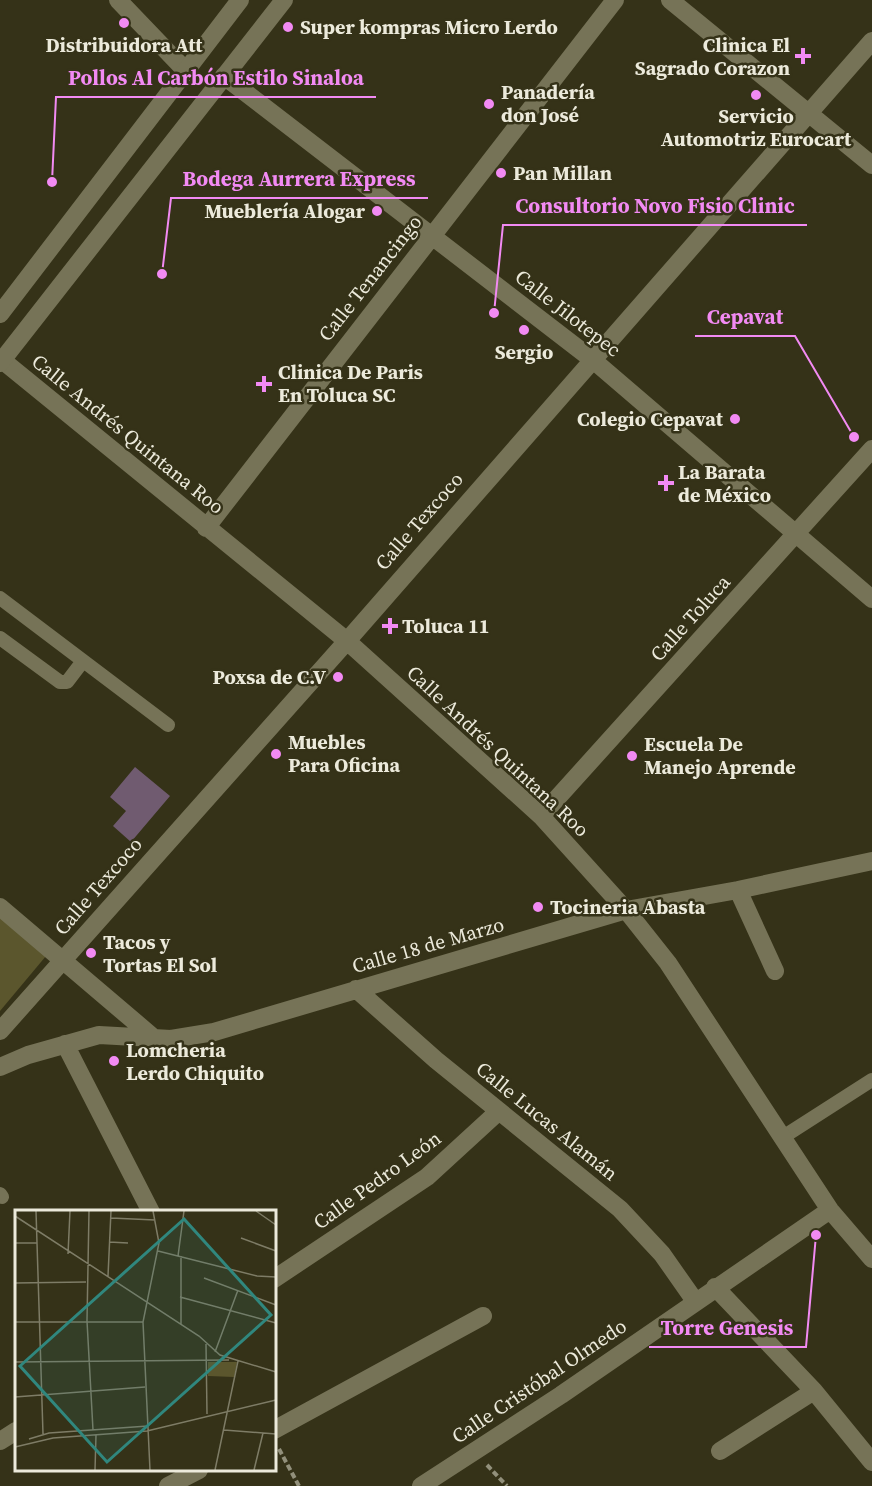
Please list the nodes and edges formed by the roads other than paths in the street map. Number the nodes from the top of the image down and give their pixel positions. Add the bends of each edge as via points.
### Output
1 (118, 0) edge
2 (240, 0) edge
3 (284, 0) edge
4 (615, 0) edge
5 (670, 0) edge
6 (872, 41) edge
7 (186, 71) junction
8 (224, 76) junction
9 (809, 112) junction
10 (872, 165) edge
11 (432, 234) junction
12 (0, 314) edge
13 (592, 360) junction
14 (1, 362) edge
15 (872, 449) edge
16 (207, 528) junction
17 (797, 534) junction
18 (0, 598) edge
19 (872, 599) edge
20 (0, 638) edge
21 (347, 641) junction
22 (83, 661) junction
23 (168, 725) dead end
24 (541, 816) junction
25 (872, 861) edge
26 (738, 890) junction
27 (0, 907) edge
28 (626, 910) junction
29 (62, 962) junction
30 (775, 971) dead end
31 (356, 989) junction
32 (0, 1031) edge
33 (154, 1038) junction
34 (65, 1044) junction
35 (0, 1067) edge
36 (872, 1080) edge
37 (499, 1111) junction
38 (783, 1137) junction
39 (151, 1210) edge
40 (830, 1210) junction
41 (872, 1259) edge
42 (276, 1278) edge
43 (715, 1287) junction
44 (695, 1301) junction
45 (483, 1316) dead end
46 (814, 1391) junction
47 (276, 1429) edge
48 (15, 1432) edge
49 (0, 1441) edge
50 (720, 1451) dead end
51 (872, 1462) edge
52 (197, 1471) edge
53 (168, 1486) edge
54 (421, 1486) edge

1 - 7 street
2 - 7 street
3 - 8 street
4 - 11 street, Calle Tenancingo
5 - 9 street
6 - 9 street, Calle Texcoco
7 - 12 street
8 - 11 street, Calle Jilotepec
8 - 14 street
9 - 10 street
9 - 13 street, Calle Texcoco
11 - 13 street, Calle Jilotepec
11 - 16 street, Calle Tenancingo
13 - 17 street, Calle Jilotepec
13 - 21 street, Calle Texcoco
14 - 16 street, Calle Andrés Quintana Roo
15 - 17 street, Calle Toluca
16 - 21 street, Calle Andrés Quintana Roo
17 - 19 street, Calle Jilotepec
17 - 24 street, Calle Toluca
18 - 22 lane
20 - 22 lane via 60,682 70,679
21 - 24 street, Calle Andrés Quintana Roo
21 - 29 street, Calle Texcoco
22 - 23 lane
24 - 28 street, Calle Andrés Quintana Roo
25 - 26 street, Calle 18 de Marzo
26 - 28 street, Calle 18 de Marzo
26 - 30 street
27 - 29 street
28 - 31 street, Calle 18 de Marzo
28 - 38 street, Calle Andrés Quintana Roo via 668,963
29 - 32 street, Calle Texcoco
29 - 33 street
31 - 33 street, Calle 18 de Marzo via 214,1032
31 - 37 street, Calle Lucas Alamán
33 - 34 street, Calle 18 de Marzo via 116,1034
34 - 35 street, Calle 18 de Marzo
34 - 39 street
36 - 38 lane
37 - 42 street, Calle Pedro León via 427,1177
37 - 44 street, Calle Lucas Alamán via 640,1228
38 - 40 street, Calle Andrés Quintana Roo
40 - 41 street, Calle Andrés Quintana Roo
40 - 43 street, Calle Cristóbal Olmedo
43 - 44 street, Calle Cristóbal Olmedo
43 - 46 street
44 - 54 street, Calle Cristóbal Olmedo via 579,1383
45 - 47 street
46 - 50 street
46 - 51 street
48 - 49 street
52 - 53 street

